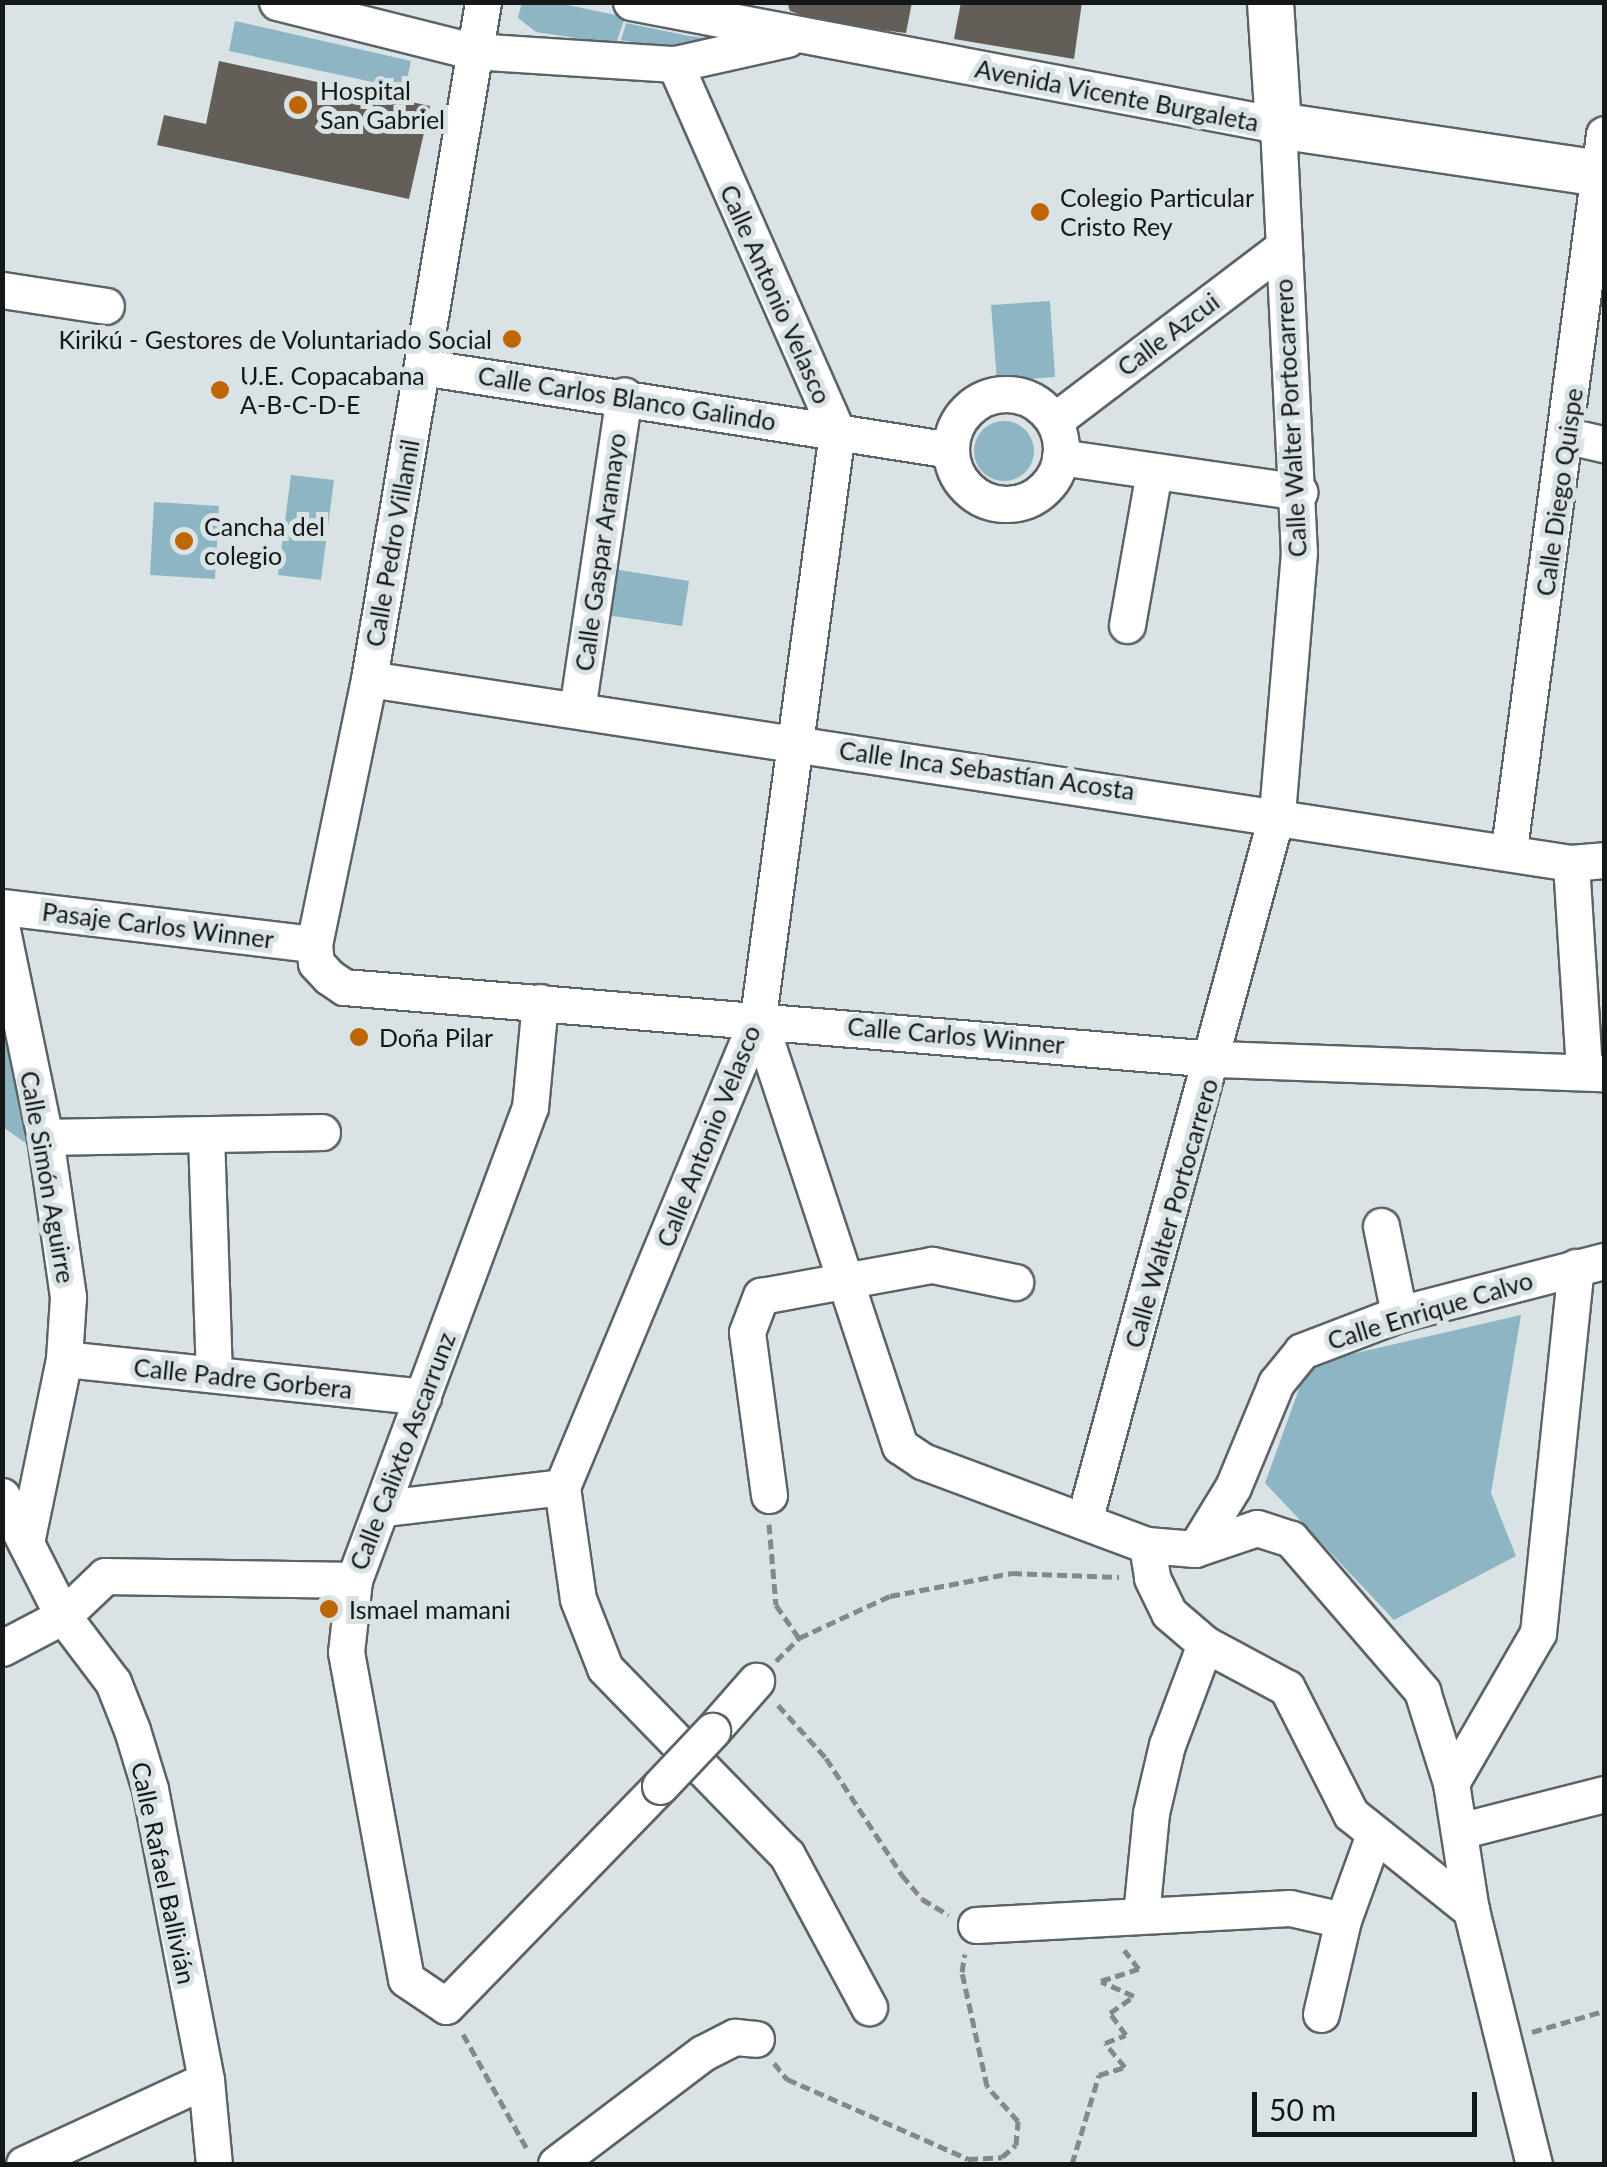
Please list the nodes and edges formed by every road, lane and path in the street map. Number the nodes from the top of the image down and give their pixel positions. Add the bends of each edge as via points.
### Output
1 (277, 2) edge
2 (483, 2) edge
3 (631, 2) edge
4 (1270, 2) edge
5 (798, 36) junction
6 (472, 51) junction
7 (675, 64) junction
8 (1278, 125) junction
9 (1603, 160) edge
10 (1282, 248) junction
11 (2, 290) edge
12 (106, 306) dead end
13 (422, 368) junction
14 (624, 394) junction
15 (1054, 421) junction
16 (837, 432) junction
17 (1568, 436) junction
18 (1604, 444) edge
19 (951, 450) junction
20 (1060, 457) junction
21 (1154, 472) junction
22 (1299, 492) junction
23 (1127, 624) dead end
24 (369, 679) junction
25 (577, 710) junction
26 (793, 742) junction
27 (1277, 813) junction
28 (1509, 849) junction
29 (1588, 861) edge
30 (2, 907) edge
31 (2, 930) edge
32 (315, 954) junction
33 (540, 1002) junction
34 (10, 1014) edge
35 (758, 1017) junction
36 (1215, 1059) junction
37 (1594, 1072) edge
38 (322, 1132) dead end
39 (206, 1135) junction
40 (45, 1137) junction
41 (1381, 1226) dead end
42 (1590, 1264) edge
43 (1015, 1282) dead end
44 (845, 1283) junction
45 (1399, 1314) junction
46 (64, 1359) junction
47 (214, 1374) junction
48 (423, 1397) junction
49 (562, 1486) junction
50 (768, 1495) joint
51 (2, 1496) edge
52 (384, 1508) junction
53 (1084, 1521) junction
54 (26, 1543) junction
55 (1194, 1549) junction
56 (1150, 1561) junction
57 (354, 1580) junction
58 (63, 1616) junction
59 (799, 1638) junction
60 (1204, 1644) junction
61 (2, 1648) edge
62 (756, 1681) junction
63 (1451, 1784) junction
64 (1604, 1794) edge
65 (1459, 1831) junction
66 (1372, 1837) junction
67 (1471, 1910) junction
68 (1141, 1915) junction
69 (1343, 1920) junction
70 (1099, 1921) junction
71 (976, 1924) junction
72 (446, 2006) junction
73 (869, 2007) dead end
74 (1604, 2011) edge
75 (1321, 2014) dead end
76 (756, 2039) joint
77 (1501, 2045) junction
78 (206, 2080) junction
79 (24, 2164) edge
80 (214, 2164) edge
81 (535, 2164) edge
82 (556, 2164) edge
83 (1072, 2164) edge
84 (1534, 2164) edge

1 - 6 street
2 - 6 street, Calle Pedro Villamil
3 - 5 street, Avenida Vicente Burgaleta
4 - 8 main road, Calle Walter Portocarrero
5 - 7 street
5 - 8 street, Avenida Vicente Burgaleta
6 - 7 street
6 - 13 street, Calle Pedro Villamil
7 - 16 street, Calle Antonio Velasco
8 - 9 main road, Avenida Vicente Burgaleta
8 - 10 street, Calle Walter Portocarrero
9 - 17 street, Calle Diego Quispe
10 - 15 street, Calle Azcui
10 - 22 street, Calle Walter Portocarrero
11 - 12 street
13 - 14 street, Calle Carlos Blanco Galindo
13 - 24 street, Calle Pedro Villamil
14 - 16 street, Calle Carlos Blanco Galindo
14 - 25 street, Calle Gaspar Aramayo
15 - 19 street via 1028,398 992,396 963,416
15 - 20 street
16 - 19 street, Calle Carlos Blanco Galindo
16 - 26 street, Calle Antonio Velasco
17 - 18 street
17 - 28 street, Calle Diego Quispe
19 - 20 street via 961,480 1002,504 1034,496
20 - 21 street
21 - 22 street
21 - 23 street
22 - 27 street, Calle Walter Portocarrero
24 - 25 street, Calle Inca Sebastían Acosta
24 - 32 street, Calle Pedro Villamil
25 - 26 street, Calle Inca Sebastían Acosta
26 - 27 street, Calle Inca Sebastían Acosta
26 - 35 street, Calle Antonio Velasco
27 - 28 street, Calle Inca Sebastían Acosta
27 - 36 street, Calle Walter Portocarrero
28 - 29 street, Calle Inca Sebastían Acosta
29 - 37 street
30 - 32 street, Pasaje Carlos Winner
31 - 34 street, Calle Simón Aguirre
32 - 33 street, Calle Carlos Winner via 344,987
33 - 35 street, Calle Carlos Winner
33 - 48 street, Calle Calixto Ascarrunz via 530,1107
34 - 40 street, Calle Simón Aguirre
35 - 36 street, Calle Carlos Winner
35 - 44 street
35 - 49 street, Calle Antonio Velasco
36 - 37 street, Calle Carlos Winner
36 - 53 street, Calle Walter Portocarrero
38 - 39 street
39 - 40 street
39 - 47 street
40 - 46 street, Calle Simón Aguirre via 68,1297
41 - 45 street
42 - 45 street, Calle Enrique Calvo
42 - 63 street via 1538,1633
43 - 44 street via 932,1265
44 - 50 street via 776,1291 752,1311 747,1332
44 - 53 street via 900,1446 922,1461
45 - 55 street, Calle Enrique Calvo via 1321,1340 1286,1366 1233,1487
46 - 47 street, Calle Padre Gorbera
46 - 54 street, Calle Simón Aguirre
47 - 48 street, Calle Padre Gorbera
48 - 52 street, Calle Calixto Ascarrunz
49 - 52 street
49 - 73 street via 578,1599 605,1668 787,1855
50 - 59 path via 771,1586
51 - 54 street, Calle Rafael Ballivián
52 - 57 street, Calle Calixto Ascarrunz
53 - 56 street
54 - 58 street, Calle Rafael Ballivián
55 - 56 street
55 - 63 street via 1257,1528 1292,1539 1310,1554 1422,1691
56 - 59 path via 975,1576 890,1596
56 - 60 street via 1169,1613
57 - 58 street via 106,1576
57 - 72 street, Calle Calixto Ascarrunz via 346,1652 406,1978
58 - 61 street
58 - 78 street, Calle Rafael Ballivián via 113,1682 132,1730 150,1790
59 - 62 path
60 - 66 street via 1287,1688 1328,1776
60 - 68 street via 1151,1813
62 - 71 path via 826,1758 922,1899
62 - 72 street, bridge
63 - 65 street
64 - 65 street
65 - 67 street
66 - 67 street
66 - 69 street
67 - 77 street
68 - 69 street via 1290,1908
68 - 70 street
69 - 75 street
70 - 71 street
70 - 83 path via 1139,1968 1102,1981 1134,1996 1110,2013 1126,2035 1105,2043 1124,2068 1099,2076
71 - 76 path via 962,1972 970,2015 988,2086 1018,2121 1020,2134 1002,2157 968,2159 787,2080
72 - 81 path
74 - 77 path via 1554,2030 1536,2028
76 - 82 street via 736,2037 703,2053
77 - 84 street
78 - 79 street
78 - 80 street, Calle Rafael Ballivián

